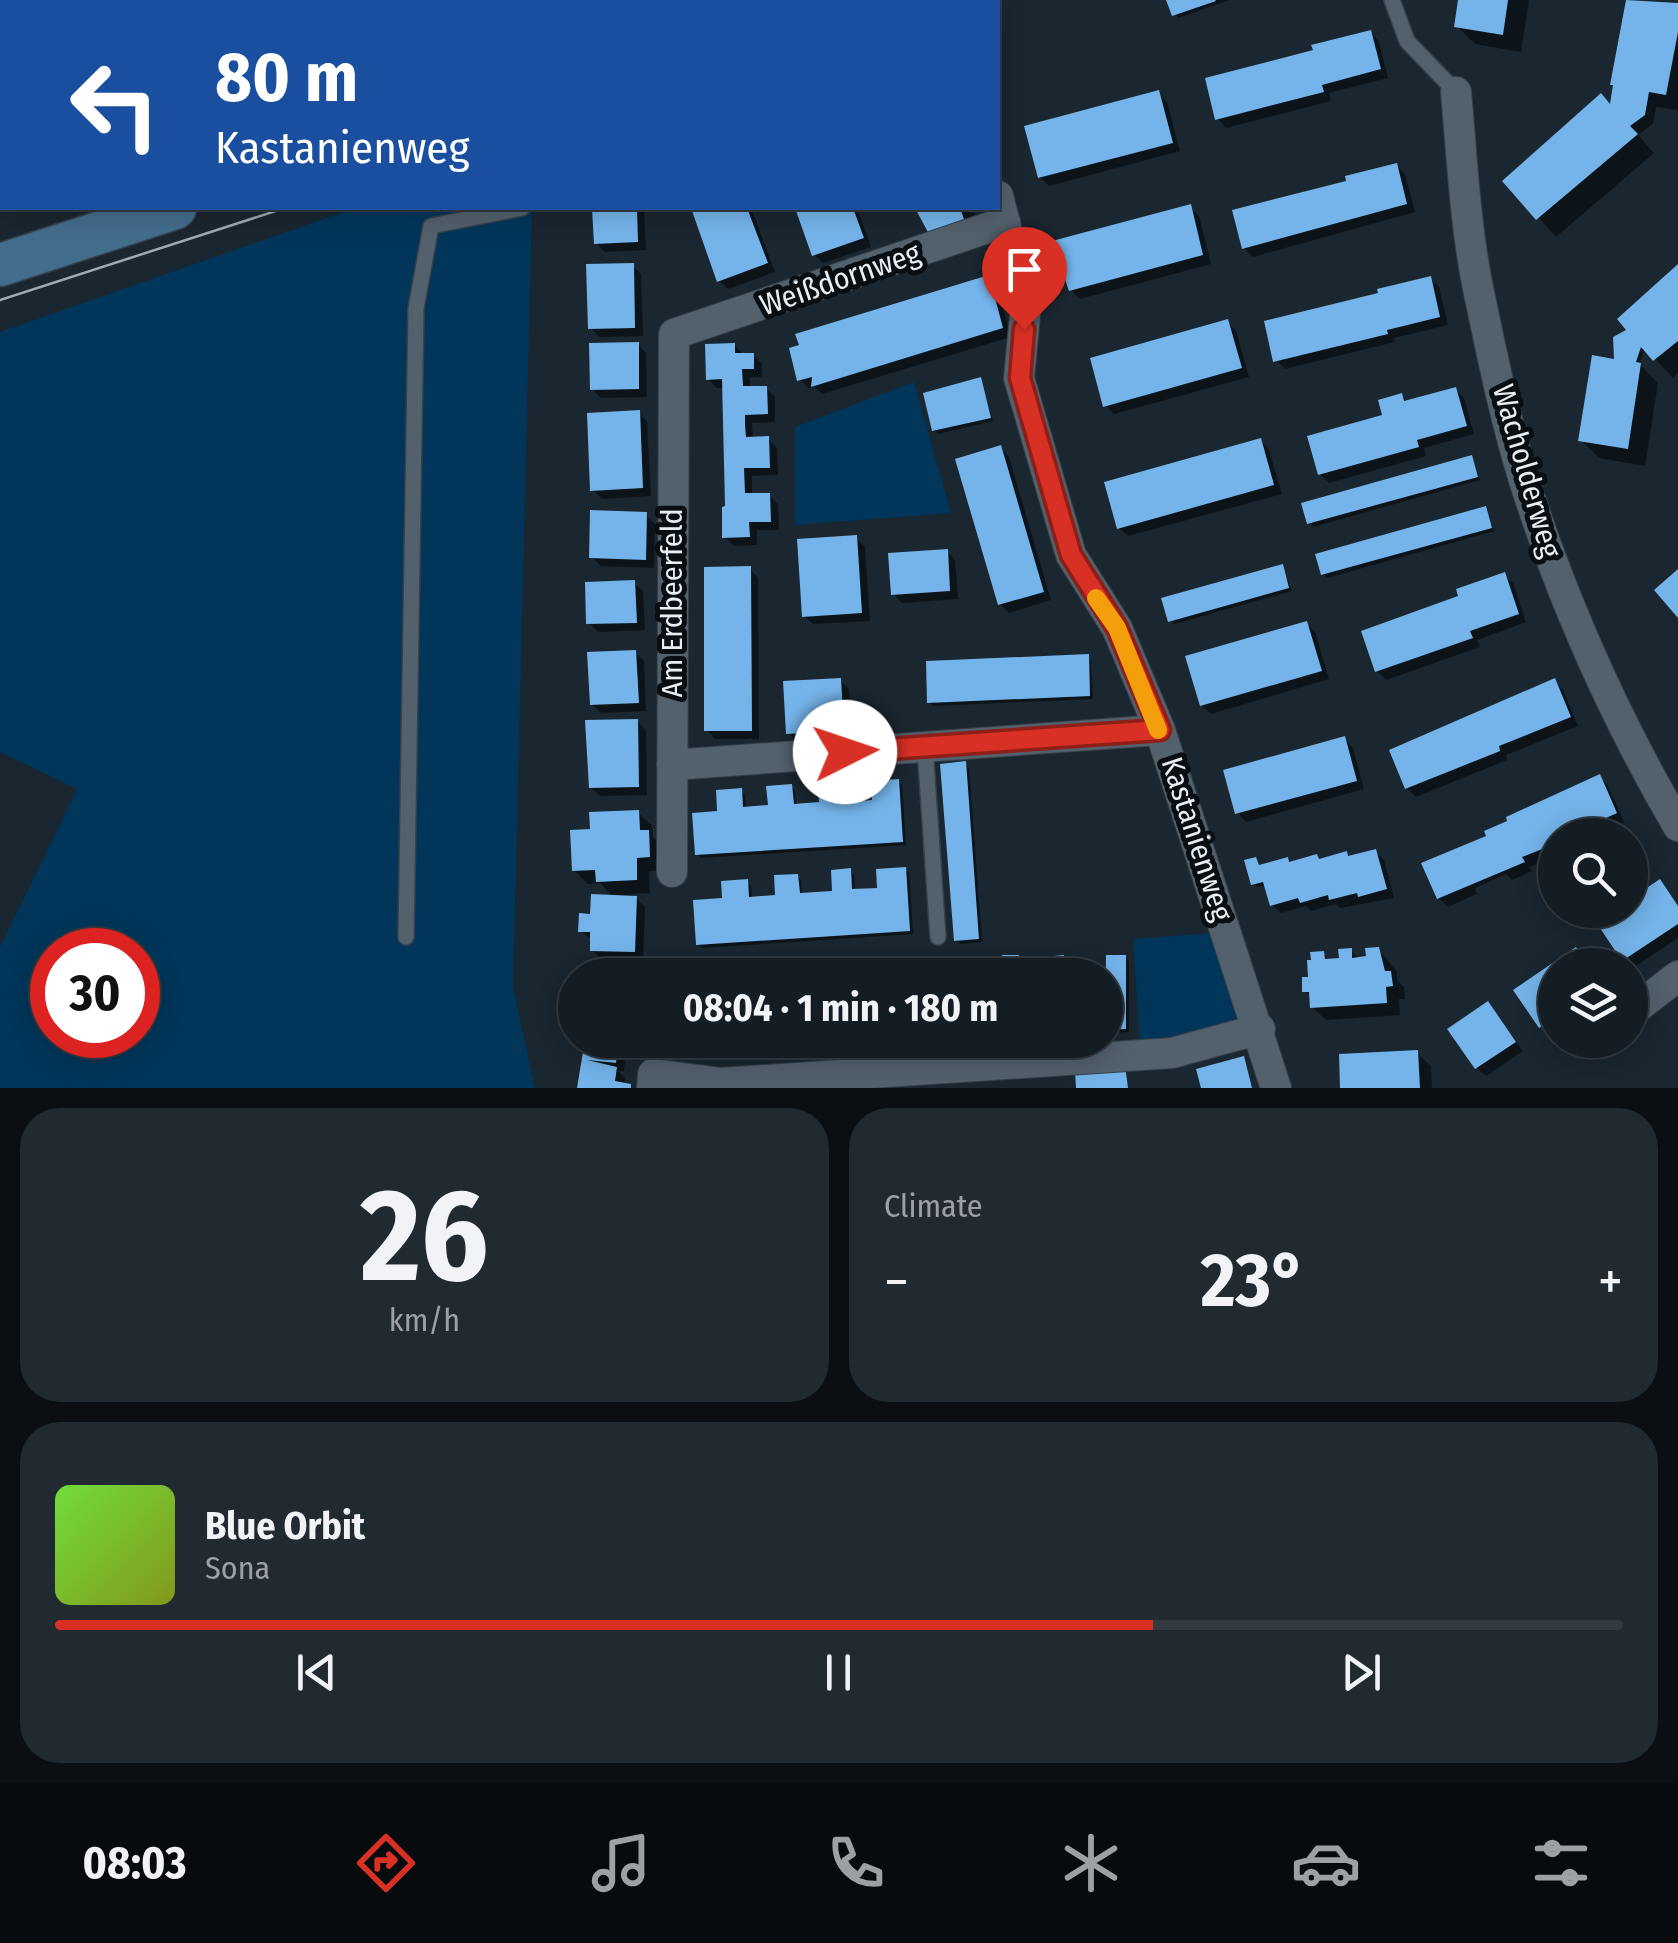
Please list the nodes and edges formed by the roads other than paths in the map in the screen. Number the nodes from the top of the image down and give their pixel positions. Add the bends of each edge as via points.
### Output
1 (1392, 0) edge
2 (1456, 92) joint
3 (1001, 209) edge
4 (170, 210) edge
5 (512, 210) edge
6 (998, 210) edge
7 (0, 265) edge
8 (674, 334) joint
9 (1160, 730) junction
10 (925, 747) junction
11 (672, 765) junction
12 (1678, 826) edge
13 (672, 872) dead end
14 (406, 936) dead end
15 (938, 937) dead end
16 (1678, 976) edge
17 (1648, 999) edge
18 (1260, 1030) junction
19 (1062, 1074) edge
20 (653, 1081) edge
21 (857, 1081) edge
22 (1276, 1088) edge

1 - 2 lane via 1407,41
2 - 12 street, Wacholderweg via 1478,285 1523,477 1604,681
3 - 9 street, Kastanienweg via 1026,304 1020,378 1071,555 1117,628
4 - 7 street
5 - 14 lane via 432,226 416,308
6 - 8 street, Weißdornweg
8 - 11 street, Am Erdbeerfeld
9 - 10 street
9 - 18 street, Kastanienweg
10 - 11 street
10 - 15 lane
11 - 13 street, Am Erdbeerfeld
16 - 17 street
18 - 19 street
18 - 22 street, Kastanienweg
19 - 21 street
20 - 21 street

